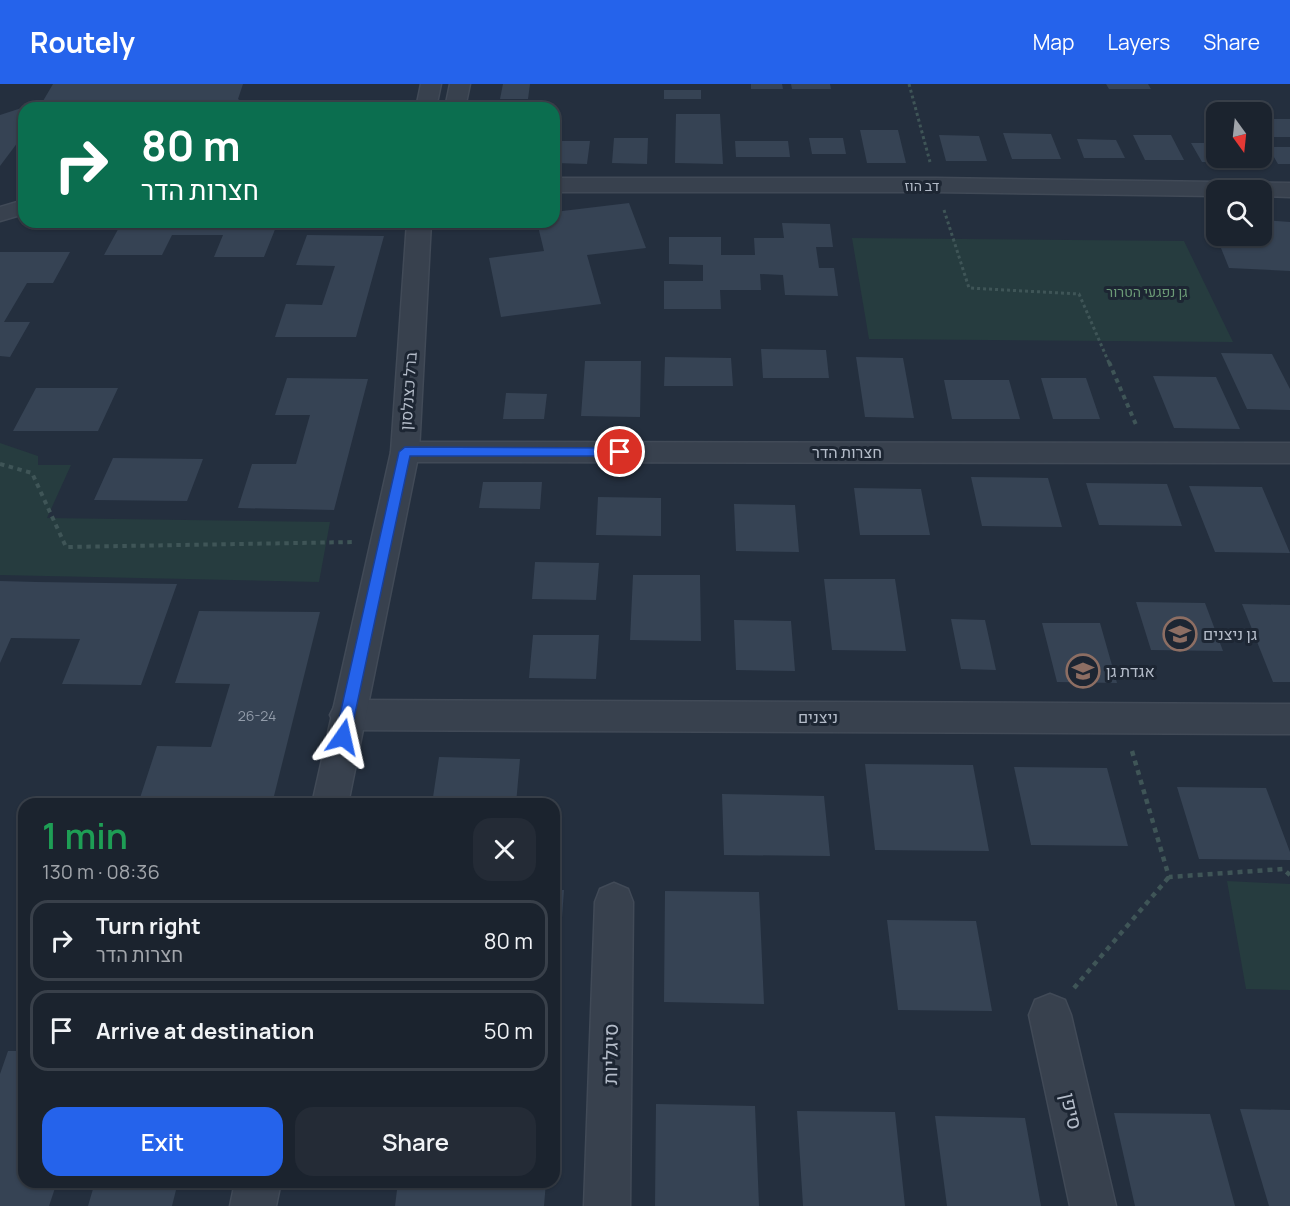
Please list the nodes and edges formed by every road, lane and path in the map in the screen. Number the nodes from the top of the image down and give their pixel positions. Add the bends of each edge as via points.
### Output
1 (430, 84) edge
2 (460, 84) edge
3 (909, 84) edge
4 (427, 102) edge
5 (456, 102) edge
6 (560, 185) edge
7 (936, 185) junction
8 (1290, 190) edge
9 (18, 209) edge
10 (0, 214) edge
11 (419, 228) edge
12 (405, 452) junction
13 (1148, 453) junction
14 (1290, 453) edge
15 (0, 464) edge
16 (386, 541) junction
17 (347, 715) junction
18 (1123, 719) junction
19 (1290, 719) edge
20 (331, 798) edge
21 (1290, 875) edge
22 (1169, 877) junction
23 (614, 902) dead end
24 (1050, 1015) joint
25 (257, 1188) edge
26 (253, 1206) edge
27 (607, 1206) edge
28 (1093, 1206) edge

1 - 4 street
2 - 5 street
3 - 7 path
6 - 7 street, דב הוז
7 - 8 street, דב הוז
7 - 13 path via 969,288 1079,294
9 - 10 street
11 - 12 street, ברל כצנלסון
12 - 13 street, חצרות הדר
12 - 16 street, ברל כצנלסון
13 - 14 street, חצרות הדר
15 - 16 path via 32,473 66,547
16 - 17 street, ברל כצנלסון
17 - 18 street, ניצנים
17 - 20 street, ברל כצנלסון
18 - 19 street, ניצנים
18 - 22 path
21 - 22 path via 1283,869
22 - 24 path
23 - 27 street, סיגליות
24 - 28 street, סיפן
25 - 26 street

